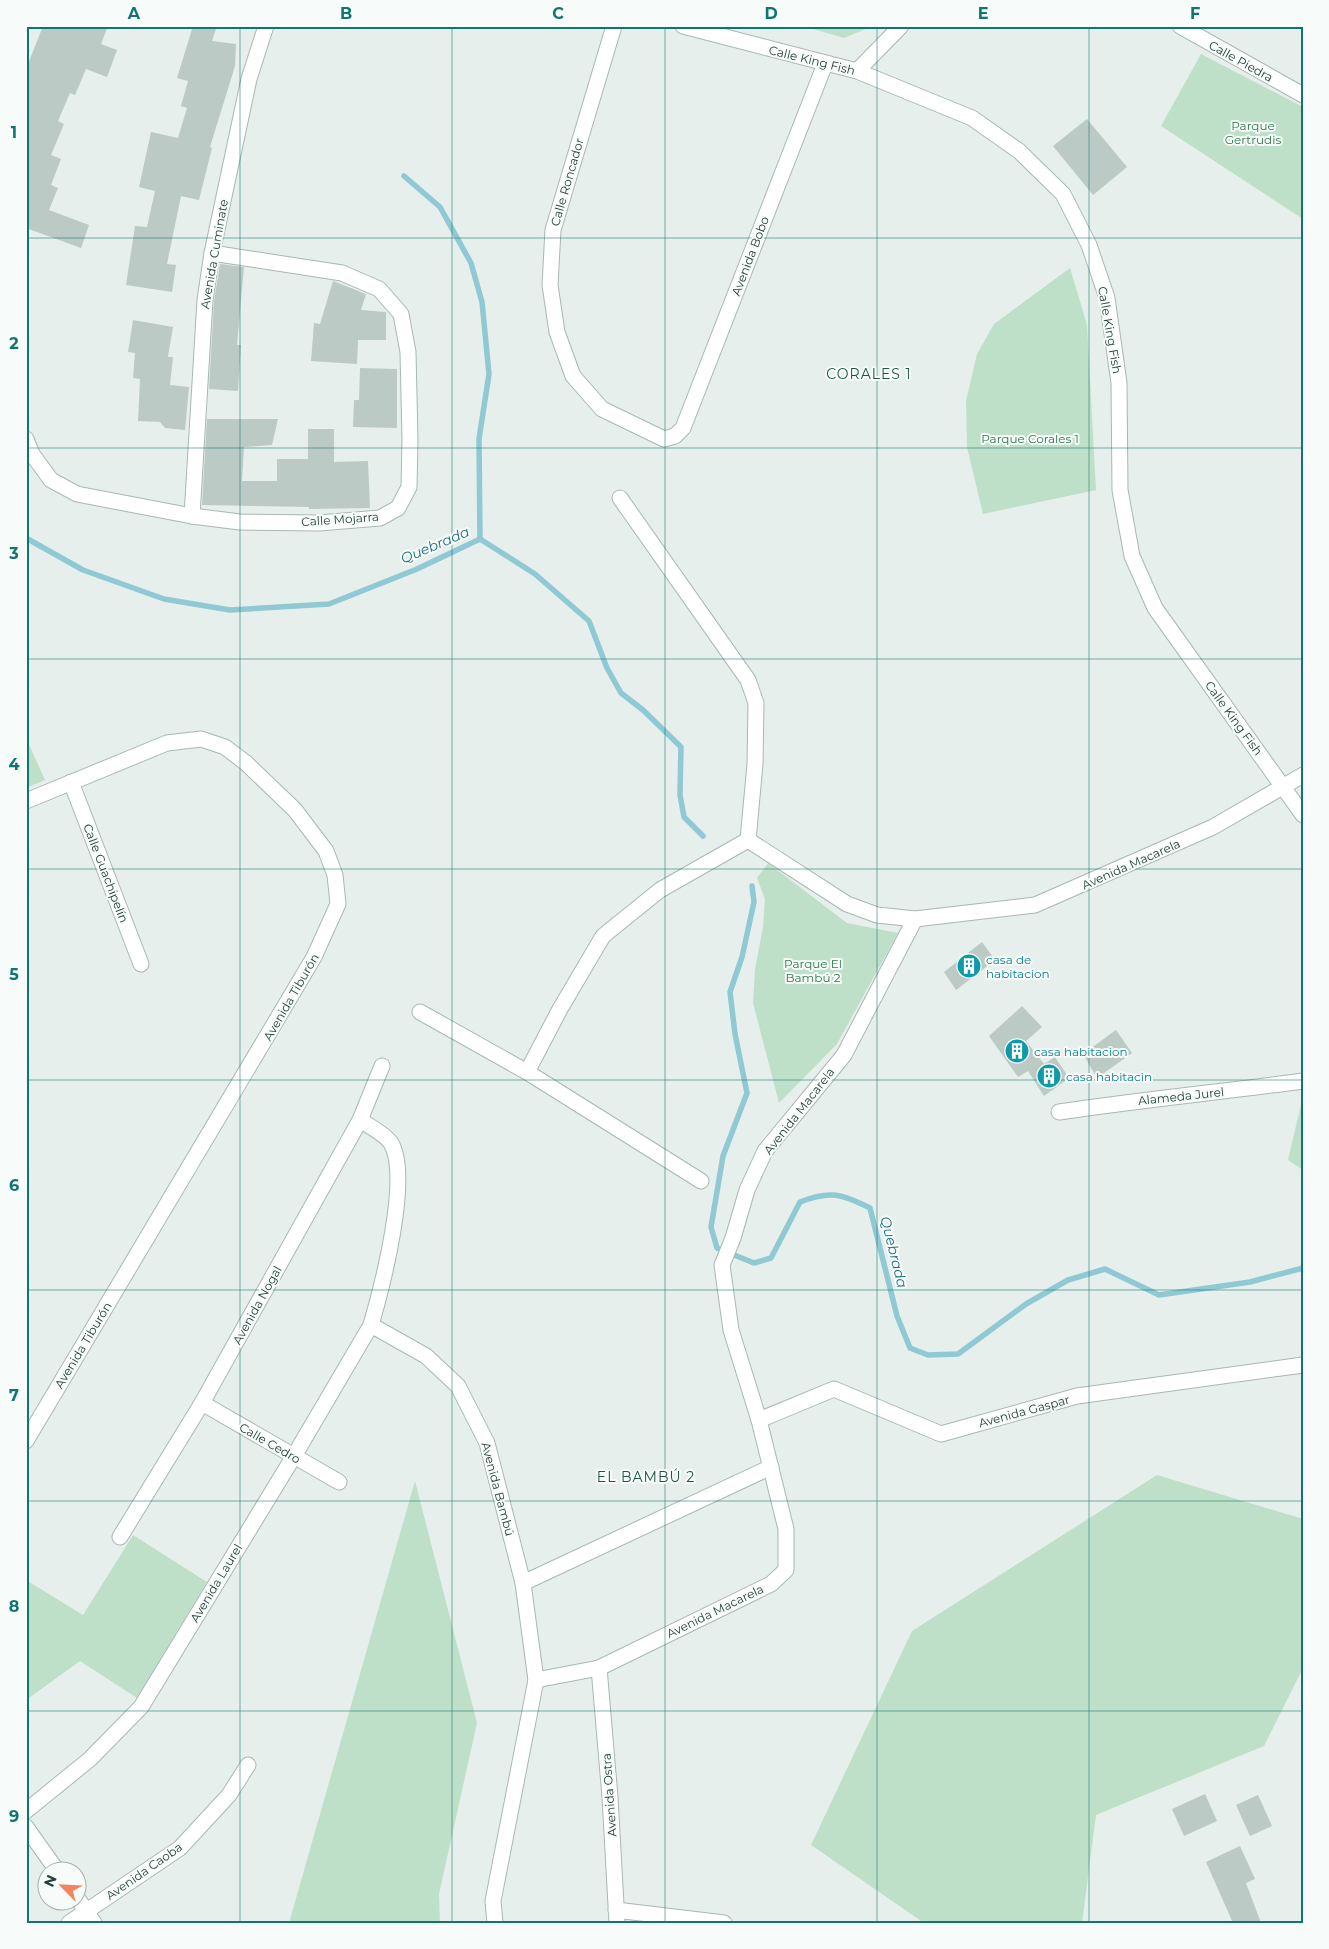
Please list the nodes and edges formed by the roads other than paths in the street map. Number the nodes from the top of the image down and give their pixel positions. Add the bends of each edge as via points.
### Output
1 (266, 26) edge
2 (614, 26) edge
3 (683, 26) edge
4 (901, 26) edge
5 (1180, 26) edge
6 (825, 64) junction
7 (856, 71) junction
8 (1303, 95) edge
9 (212, 253) junction
10 (664, 439) joint
11 (26, 440) edge
12 (620, 498) dead end
13 (192, 516) junction
14 (1303, 775) edge
15 (71, 782) junction
16 (1284, 787) junction
17 (26, 802) edge
18 (1303, 815) edge
19 (748, 840) junction
20 (915, 919) junction
21 (140, 964) dead end
22 (420, 1012) dead end
23 (382, 1066) dead end
24 (527, 1072) junction
25 (1303, 1081) edge
26 (1059, 1112) dead end
27 (360, 1120) junction
28 (700, 1181) dead end
29 (370, 1325) junction
30 (1303, 1365) edge
31 (202, 1403) junction
32 (759, 1420) junction
33 (26, 1441) edge
34 (294, 1456) junction
35 (771, 1467) junction
36 (339, 1482) dead end
37 (120, 1537) dead end
38 (522, 1583) junction
39 (599, 1668) junction
40 (536, 1680) junction
41 (248, 1766) dead end
42 (26, 1810) edge
43 (26, 1827) edge
44 (51, 1862) edge
45 (88, 1910) edge
46 (85, 1912) edge
47 (617, 1916) edge
48 (69, 1923) edge
49 (495, 1923) edge
50 (724, 1923) edge

1 - 9 street, Avenida Cuminate via 249,79
2 - 10 street, Calle Roncador via 553,230 550,285 557,332 573,376 602,409
3 - 6 street, Calle King Fish
4 - 7 street
5 - 8 street, Calle Piedra
6 - 7 street, Calle King Fish
6 - 10 street, Avenida Bobo via 683,428 675,436
7 - 16 street, Calle King Fish via 972,118 1019,151 1063,194 1090,245 1107,298 1119,383 1120,490 1132,556 1155,608
9 - 13 street, Avenida Cuminate via 205,300
9 - 13 street, Calle Mojarra via 342,273 379,289 401,314 408,352 409,487 398,508 380,518 319,523 240,522
11 - 13 street, Calle Mojarra via 51,480 77,494
12 - 19 street via 748,680 756,703 755,764
14 - 16 street, Avenida Macarela
15 - 17 street, Avenida Tiburón
15 - 21 street, Calle Guachipelín
15 - 33 street, Avenida Tiburón via 167,742 201,739 225,747 294,810 326,852 335,875 338,904 314,957
16 - 18 street, Calle King Fish
16 - 20 street, Avenida Macarela via 1213,827 1035,905
19 - 20 street via 847,904 877,916
19 - 24 street via 660,890 603,936
20 - 32 street, Avenida Macarela via 844,1055 765,1151 747,1190 722,1265 731,1330
22 - 24 street
23 - 27 street, Avenida Nogal
24 - 28 street
25 - 26 street, Alameda Jurel
27 - 29 street via 390,1143 398,1164 399,1185 381,1292
27 - 31 street, Avenida Nogal
29 - 34 street, Avenida Laurel
29 - 38 street, Avenida Bambú via 426,1356 458,1386 487,1443
30 - 32 street, Avenida Gaspar via 1077,1396 941,1434 834,1389
31 - 34 street, Calle Cedro
31 - 37 street, Avenida Nogal
32 - 35 street, Avenida Macarela
34 - 36 street, Calle Cedro
34 - 42 street, Avenida Laurel via 141,1707 90,1759
35 - 38 street
35 - 39 street, Avenida Macarela via 786,1529 786,1570 770,1584
38 - 40 street, Avenida Bambú
39 - 40 street, Avenida Macarela
39 - 47 street, Avenida Ostra
40 - 49 street, Avenida Bambú via 493,1901
41 - 45 street, Avenida Caoba via 229,1795 180,1848
43 - 44 street
46 - 48 street, Avenida Caoba
47 - 50 street

